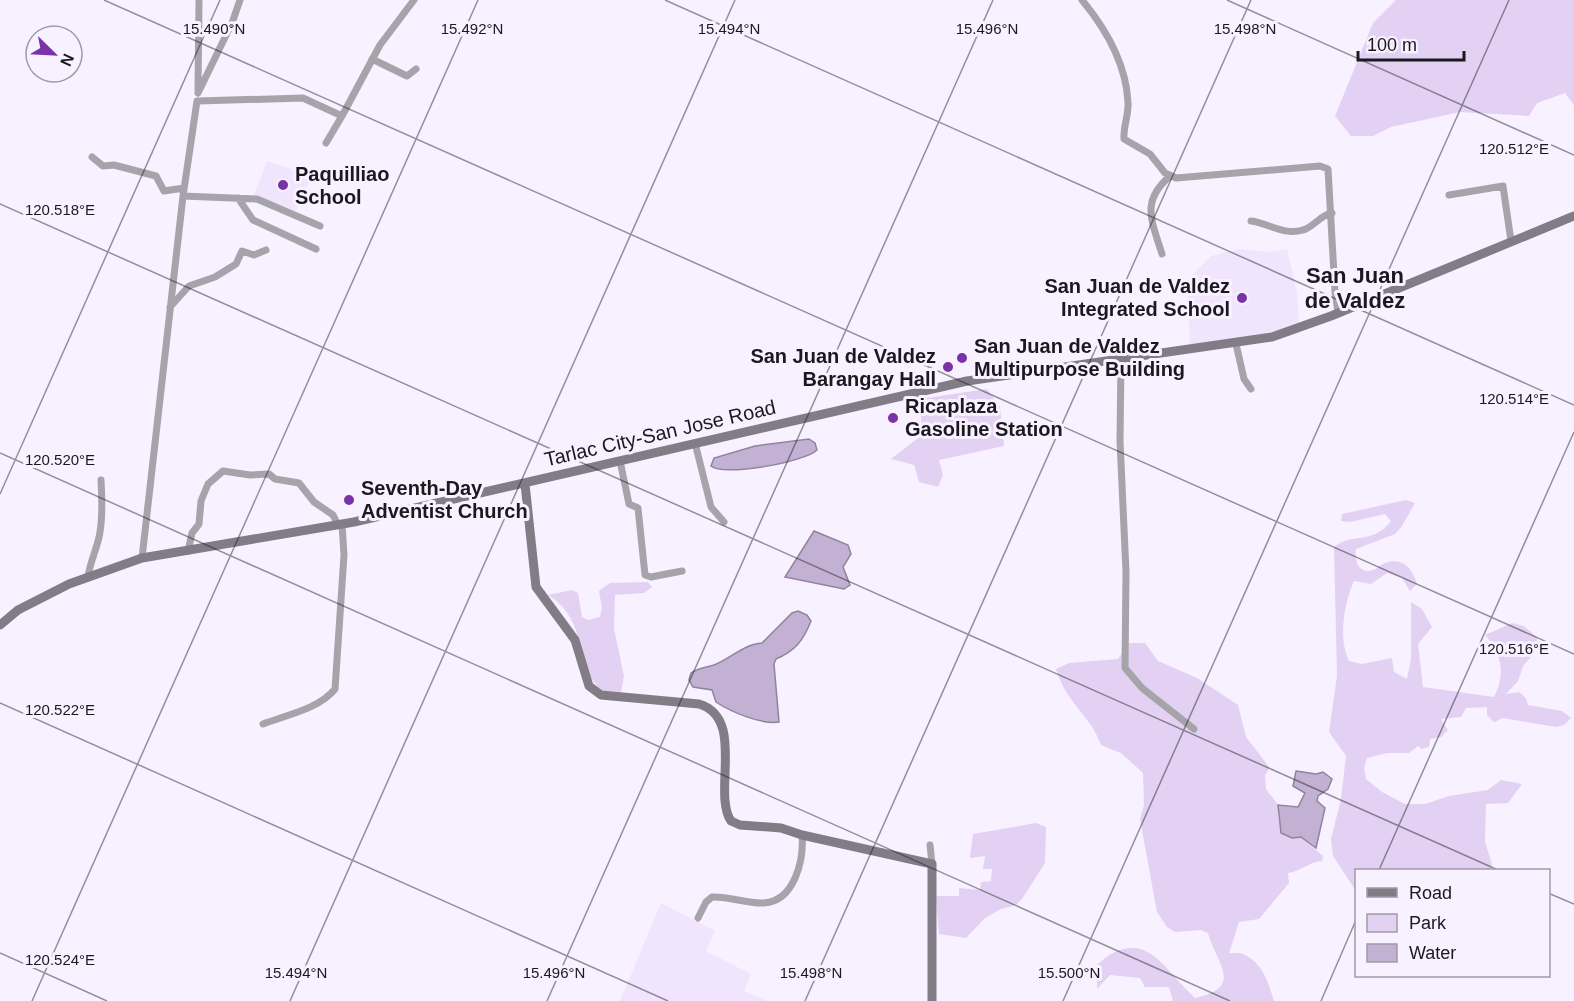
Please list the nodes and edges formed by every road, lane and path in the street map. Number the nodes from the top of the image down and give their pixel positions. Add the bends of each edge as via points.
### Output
1 (199, 0) edge
2 (240, 0) edge
3 (414, 0) edge
4 (1082, 0) edge
5 (372, 59) junction
6 (416, 69) dead end
7 (198, 93) junction
8 (197, 101) junction
9 (342, 116) junction
10 (327, 143) dead end
11 (93, 156) dead end
12 (1170, 176) junction
13 (183, 192) junction
14 (1449, 195) dead end
15 (238, 198) junction
16 (1332, 213) junction
17 (1574, 216) edge
18 (1251, 221) dead end
19 (320, 226) dead end
20 (1511, 242) junction
21 (315, 249) dead end
22 (266, 250) dead end
23 (1162, 254) dead end
24 (170, 307) junction
25 (1338, 312) junction
26 (1236, 344) junction
27 (1120, 359) junction
28 (1251, 389) dead end
29 (695, 443) junction
30 (620, 461) junction
31 (101, 480) dead end
32 (525, 484) junction
33 (724, 522) dead end
34 (340, 525) junction
35 (188, 551) junction
36 (142, 558) junction
37 (682, 571) dead end
38 (88, 577) junction
39 (0, 625) edge
40 (263, 724) dead end
41 (1194, 729) dead end
42 (802, 836) junction
43 (930, 844) dead end
44 (932, 864) junction
45 (698, 918) dead end
46 (932, 1001) edge

1 - 7 street
2 - 7 street
3 - 5 street
4 - 12 street via 1108,36 1121,69 1128,102 1124,139 1150,154
5 - 6 street via 406,76
5 - 9 street
7 - 8 street
8 - 9 street via 303,98
8 - 13 street
9 - 10 street
11 - 13 street via 104,165 156,176 164,190
12 - 16 street via 1227,176 1323,167 1329,172
12 - 23 street via 1155,190 1151,201
13 - 15 street
13 - 24 street
14 - 20 street via 1503,186
15 - 19 street via 257,199
15 - 21 street via 253,220
16 - 18 street via 1324,214 1300,231 1278,230
16 - 25 street
17 - 20 main road, Tarlac City-San Jose Road
20 - 25 main road, Tarlac City-San Jose Road
22 - 24 street via 254,255 242,252 236,264 189,286
24 - 36 street
25 - 26 main road, Tarlac City-San Jose Road via 1272,337
26 - 27 main road, Tarlac City-San Jose Road
26 - 28 street via 1244,379
27 - 29 main road, Tarlac City-San Jose Road via 967,381
27 - 41 street via 1125,669 1142,688
29 - 30 main road, Tarlac City-San Jose Road
29 - 33 street via 711,507
30 - 32 main road, Tarlac City-San Jose Road
30 - 37 street via 629,504 638,507 645,575 651,578
31 - 38 street via 100,534
32 - 34 main road, Tarlac City-San Jose Road
32 - 42 main road via 536,587 575,640 591,690 601,695 652,698 708,708 719,723 726,752 725,804 729,818 736,824 774,826
34 - 35 main road, Tarlac City-San Jose Road
34 - 35 street via 299,483 275,479 269,474 223,471 208,484 201,501 200,524 192,533
34 - 40 street via 344,555 334,689 329,697 314,705
35 - 36 main road, Tarlac City-San Jose Road
36 - 38 main road, Tarlac City-San Jose Road
38 - 39 main road, Tarlac City-San Jose Road via 38,599
42 - 44 main road
42 - 45 street via 800,866 793,882 778,898 764,903 712,897
43 - 44 street
44 - 46 main road

